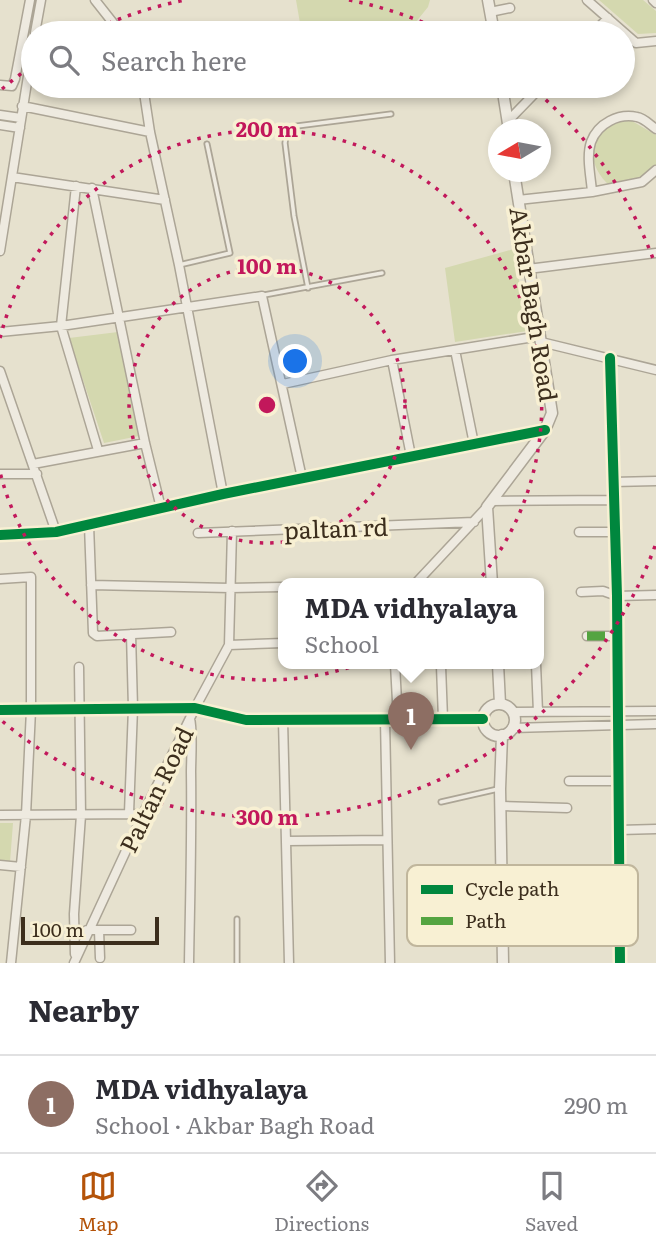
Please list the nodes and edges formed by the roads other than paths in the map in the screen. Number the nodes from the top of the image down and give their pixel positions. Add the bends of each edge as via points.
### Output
1 (30, 0) edge
2 (41, 0) edge
3 (96, 0) edge
4 (488, 0) edge
5 (587, 0) edge
6 (510, 8) dead end
7 (490, 12) junction
8 (608, 18) junction
9 (26, 21) edge
10 (37, 21) edge
11 (112, 21) edge
12 (492, 21) edge
13 (605, 21) edge
14 (611, 21) edge
15 (656, 41) edge
16 (635, 42) edge
17 (21, 47) edge
18 (0, 85) edge
19 (24, 98) edge
20 (145, 98) edge
21 (504, 98) edge
22 (532, 98) edge
23 (22, 106) junction
24 (391, 114) dead end
25 (0, 115) edge
26 (21, 118) junction
27 (507, 119) edge
28 (513, 119) edge
29 (0, 125) edge
30 (20, 128) junction
31 (656, 129) edge
32 (150, 132) junction
33 (207, 144) dead end
34 (656, 170) edge
35 (12, 177) junction
36 (515, 182) edge
37 (76, 186) junction
38 (92, 188) junction
39 (592, 192) junction
40 (165, 200) junction
41 (518, 200) junction
42 (0, 251) edge
43 (656, 253) edge
44 (180, 265) junction
45 (528, 270) junction
46 (382, 273) dead end
47 (307, 288) junction
48 (262, 296) junction
49 (187, 308) junction
50 (119, 318) junction
51 (61, 326) junction
52 (0, 332) edge
53 (540, 339) junction
54 (455, 349) junction
55 (610, 358) junction
56 (392, 360) junction
57 (656, 370) edge
58 (0, 371) edge
59 (2, 384) edge
60 (283, 384) junction
61 (545, 430) junction
62 (145, 443) junction
63 (474, 443) junction
64 (98, 450) junction
65 (411, 456) junction
66 (33, 464) junction
67 (0, 474) edge
68 (37, 474) junction
69 (302, 478) junction
70 (656, 481) edge
71 (613, 482) junction
72 (223, 494) junction
73 (613, 500) junction
74 (490, 504) junction
75 (161, 508) junction
76 (474, 522) junction
77 (89, 525) junction
78 (232, 531) junction
79 (56, 532) junction
80 (579, 532) dead end
81 (615, 532) junction
82 (198, 533) dead end
83 (0, 534) edge
84 (421, 578) edge
85 (492, 578) edge
86 (0, 579) edge
87 (90, 585) junction
88 (278, 587) edge
89 (230, 588) junction
90 (581, 592) dead end
91 (656, 595) edge
92 (617, 596) junction
93 (171, 632) dead end
94 (131, 634) junction
95 (587, 636) dead end
96 (617, 636) junction
97 (278, 643) edge
98 (229, 645) junction
99 (79, 667) dead end
100 (396, 669) edge
101 (441, 669) edge
102 (498, 669) edge
103 (537, 669) edge
104 (500, 704) junction
105 (133, 708) junction
106 (195, 708) junction
107 (0, 710) edge
108 (31, 710) junction
109 (81, 710) junction
110 (618, 711) junction
111 (656, 711) edge
112 (513, 712) junction
113 (538, 712) junction
114 (190, 719) junction
115 (443, 719) junction
116 (483, 719) junction
117 (283, 720) junction
118 (385, 720) junction
119 (398, 720) junction
120 (656, 724) edge
121 (618, 725) junction
122 (512, 728) junction
123 (502, 735) junction
124 (569, 781) dead end
125 (618, 781) junction
126 (500, 789) junction
127 (441, 802) dead end
128 (501, 806) junction
129 (567, 808) dead end
130 (129, 813) junction
131 (143, 814) junction
132 (0, 815) edge
133 (26, 815) junction
134 (81, 815) junction
135 (656, 829) edge
136 (619, 830) junction
137 (387, 840) junction
138 (286, 841) junction
139 (0, 865) edge
140 (503, 865) edge
141 (620, 865) edge
142 (21, 867) junction
143 (237, 919) dead end
144 (88, 930) junction
145 (99, 930) junction
146 (131, 930) dead end
147 (80, 945) junction
148 (99, 946) junction
149 (100, 958) dead end
150 (74, 960) edge
151 (11, 963) edge
152 (189, 963) edge
153 (237, 963) edge
154 (289, 963) edge
155 (390, 963) edge

1 - 9 street
2 - 10 street
3 - 11 street
4 - 7 street
5 - 8 street
6 - 7 street
7 - 12 street
8 - 13 street
8 - 14 street
15 - 16 street
17 - 18 street via 12,86
19 - 23 street
20 - 32 street
21 - 27 street
22 - 28 street
23 - 26 street
23 - 32 street
24 - 47 lane via 297,125 286,137
25 - 26 street
26 - 30 street
29 - 30 street
30 - 35 street
31 - 39 street via 640,117 621,116 604,124 591,141
32 - 40 street
33 - 44 lane via 230,253
34 - 39 street via 642,182
35 - 37 street
35 - 42 street
36 - 41 street, Akbar Bagh Road
37 - 38 street
37 - 51 street
38 - 40 street
38 - 50 street
39 - 41 street
40 - 44 street
41 - 45 street, Akbar Bagh Road
43 - 45 street
44 - 49 street
45 - 53 street, Akbar Bagh Road
46 - 47 lane
47 - 48 lane
48 - 49 street
48 - 60 street
49 - 50 street
49 - 72 street
50 - 51 street
50 - 62 street
51 - 52 street
51 - 64 street
53 - 54 street
53 - 55 street
53 - 61 street, Akbar Bagh Road via 552,413
54 - 56 street
54 - 63 street
55 - 57 street
55 - 71 street
56 - 60 street
56 - 65 street
58 - 59 street
59 - 66 street
60 - 69 street
61 - 63 street
61 - 74 street, Akbar Bagh Road
62 - 64 street
62 - 75 street
63 - 65 street
64 - 66 street
65 - 69 street
66 - 68 street
67 - 68 street
68 - 79 street
69 - 72 street
70 - 71 street
71 - 73 street
72 - 75 street
73 - 74 street
73 - 81 street
74 - 76 street
74 - 85 street
75 - 77 street
76 - 78 street, paltan rd
76 - 84 street
77 - 79 street
77 - 87 street
78 - 82 street, paltan rd
78 - 89 street, Paltan Road
79 - 83 street
80 - 81 street
81 - 92 street
86 - 108 street via 31,577
87 - 89 street
87 - 94 street via 93,633
88 - 89 street
89 - 98 street, Paltan Road
90 - 92 street
91 - 92 street
92 - 96 street
93 - 94 street
94 - 105 street
95 - 96 street
96 - 110 street
97 - 98 street
98 - 106 street, Paltan Road
99 - 109 street
100 - 119 street
101 - 115 street
102 - 104 street
103 - 113 street
104 - 112 street
104 - 116 street via 486,709
105 - 106 street
105 - 109 street
105 - 130 street
106 - 114 street, Paltan Road
106 - 117 street via 246,720
107 - 108 street
108 - 109 street
108 - 133 street
109 - 134 street
110 - 111 street
110 - 113 street
110 - 121 street
112 - 113 street
112 - 122 street
114 - 131 street, Paltan Road
114 - 152 street
115 - 116 street
115 - 119 street
116 - 123 street via 488,732
117 - 118 street
117 - 138 street
118 - 119 street
118 - 137 street
120 - 121 street
121 - 122 street
121 - 125 street
122 - 123 street
123 - 126 street
124 - 125 street
125 - 136 street
126 - 127 lane
126 - 128 street
128 - 129 street
128 - 140 street
130 - 131 street
130 - 134 street
131 - 144 street, Paltan Road
132 - 133 street
133 - 134 street
133 - 142 street
134 - 150 street
135 - 136 street
136 - 141 street
137 - 138 street
137 - 155 street
138 - 154 street
139 - 142 street
142 - 151 street
143 - 153 lane
144 - 145 street
144 - 147 street, Paltan Road
145 - 146 street
145 - 148 street
147 - 148 street
147 - 150 street, Paltan Road
148 - 149 street

